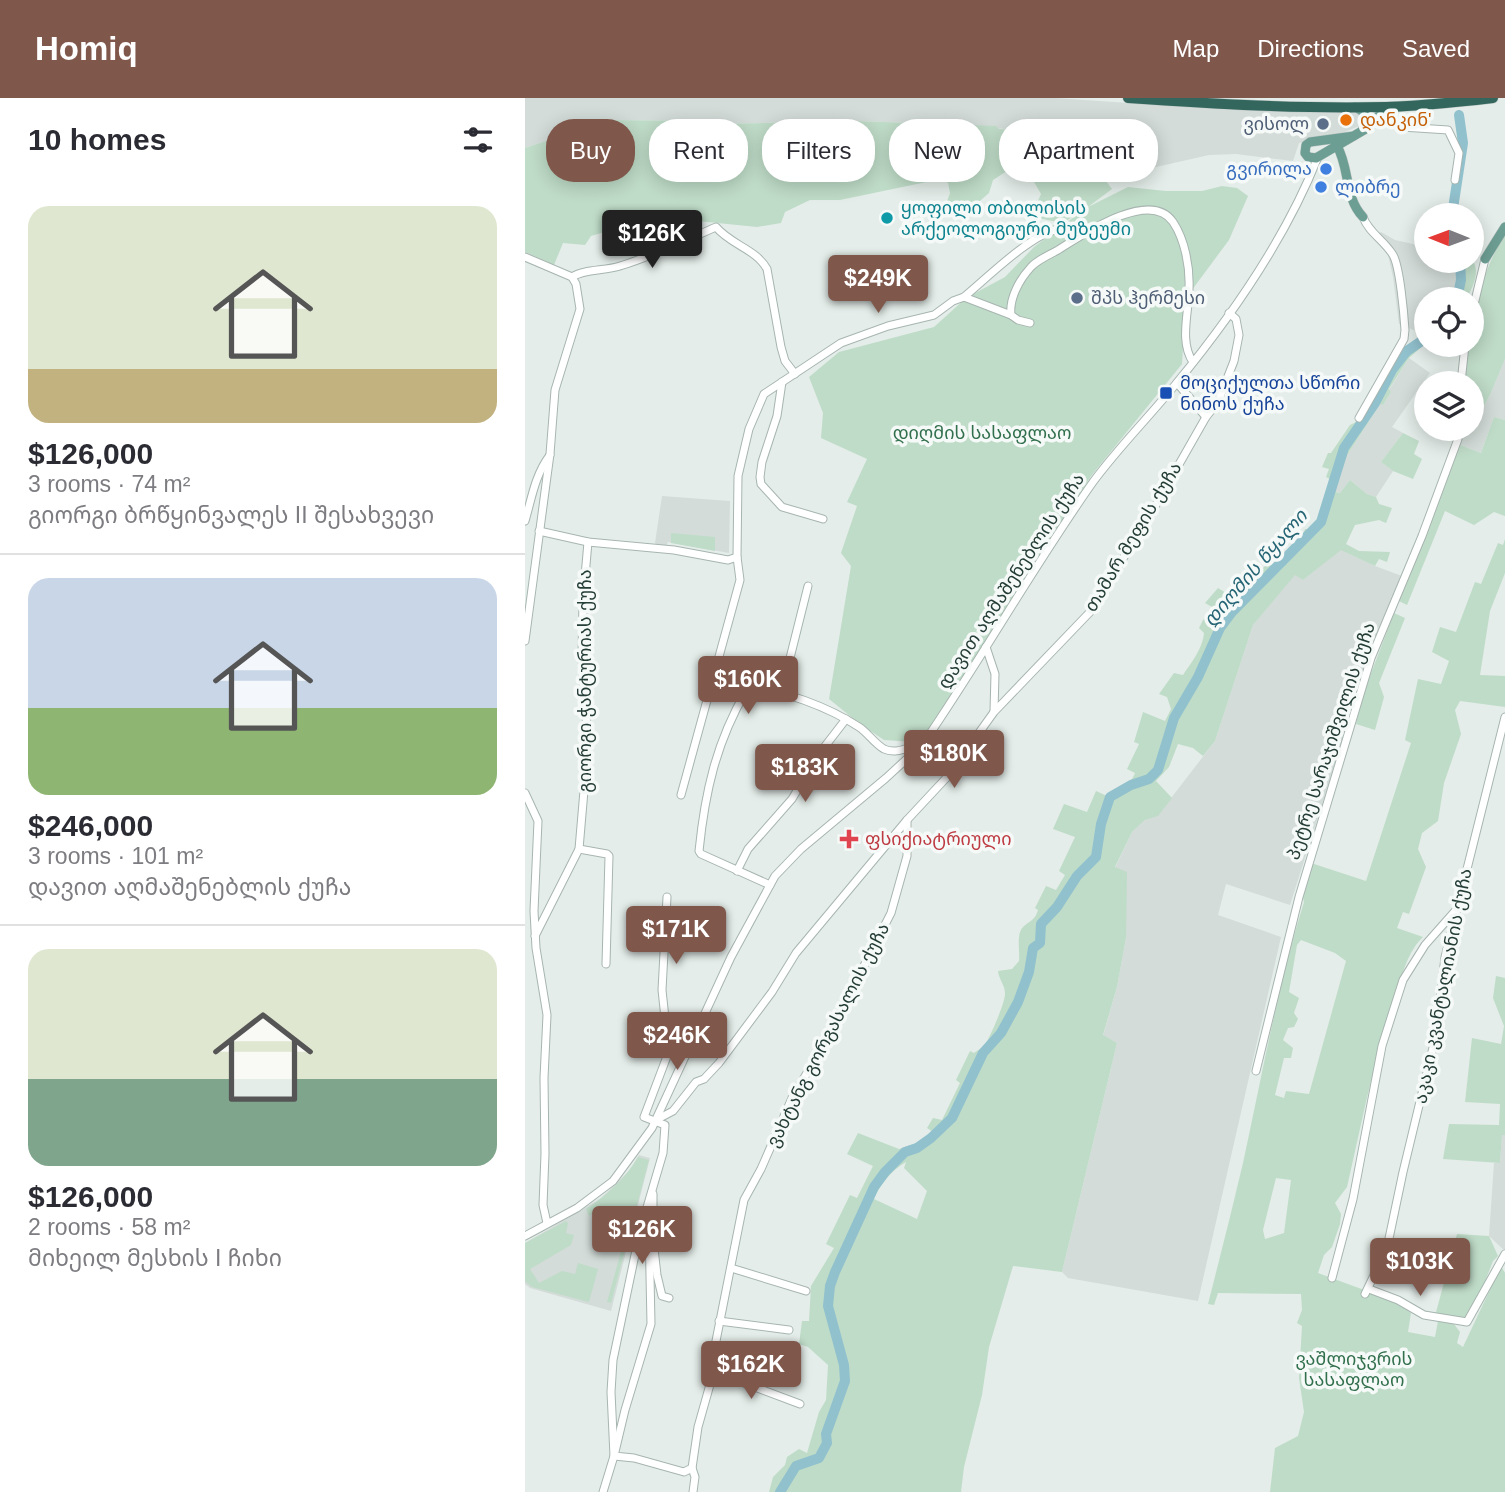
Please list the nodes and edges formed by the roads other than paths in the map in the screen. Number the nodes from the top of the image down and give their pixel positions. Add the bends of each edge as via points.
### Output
1 (1128, 98) edge
2 (1493, 98) edge
3 (1171, 99) edge
4 (1481, 99) edge
5 (1355, 107) junction
6 (1387, 107) junction
7 (1378, 115) junction
8 (1358, 133) junction
9 (1315, 142) junction
10 (1337, 146) junction
11 (1306, 155) junction
12 (1319, 155) junction
13 (1455, 180) dead end
14 (1308, 182) junction
15 (1363, 217) joint
16 (1505, 227) edge
17 (1087, 230) junction
18 (525, 257) edge
19 (1485, 258) joint
20 (572, 277) junction
21 (1478, 287) edge
22 (964, 297) junction
23 (1229, 313) junction
24 (1011, 315) junction
25 (1030, 323) dead end
26 (1193, 362) junction
27 (795, 374) junction
28 (782, 382) junction
29 (1177, 383) junction
30 (1206, 417) junction
31 (1359, 418) dead end
32 (1457, 441) edge
33 (550, 454) junction
34 (823, 519) dead end
35 (525, 521) edge
36 (539, 531) junction
37 (588, 542) junction
38 (737, 557) junction
39 (808, 586) dead end
40 (525, 641) edge
41 (986, 648) junction
42 (781, 694) junction
43 (994, 712) junction
44 (1505, 717) edge
45 (846, 719) junction
46 (923, 744) junction
47 (525, 793) edge
48 (681, 795) dead end
49 (907, 820) junction
50 (579, 849) junction
51 (737, 871) junction
52 (769, 885) junction
53 (667, 897) dead end
54 (1457, 908) junction
55 (535, 936) junction
56 (606, 964) dead end
57 (677, 1030) junction
58 (697, 1031) junction
59 (1256, 1071) dead end
60 (655, 1120) junction
61 (653, 1184) junction
62 (653, 1211) junction
63 (547, 1223) junction
64 (525, 1236) edge
65 (1505, 1254) edge
66 (731, 1268) junction
67 (1332, 1278) dead end
68 (806, 1292) dead end
69 (669, 1298) dead end
70 (719, 1321) junction
71 (789, 1330) dead end
72 (712, 1371) junction
73 (800, 1404) dead end
74 (614, 1456) junction
75 (692, 1468) junction
76 (603, 1492) edge
77 (692, 1492) edge

1 - 3 highway
2 - 4 highway
3 - 5 highway via 1225,105
4 - 6 highway
5 - 6 highway
5 - 8 main road via 1368,117
6 - 7 main road
7 - 8 main road
7 - 13 street via 1402,127 1448,130 1459,153
8 - 9 main road
8 - 10 main road
9 - 11 main road via 1306,145
9 - 12 main road via 1321,148
10 - 12 main road
10 - 15 main road via 1353,204
11 - 12 main road
11 - 14 street
12 - 14 street, დავით აღმაშენებლის ქუჩა
14 - 23 street, დავით აღმაშენებლის ქუჩა via 1277,243
15 - 31 street via 1395,260 1405,330
16 - 19 main road
17 - 22 street via 1058,229 1042,236
17 - 24 street via 1031,267 1009,303
17 - 26 street via 1137,211 1160,212 1171,219 1187,261 1187,352
18 - 20 street
19 - 21 street
20 - 27 street via 633,262 716,227 762,260 767,269 783,354
20 - 33 street via 580,309 555,390
22 - 24 street
22 - 27 street via 934,315 841,344
23 - 26 street, დავით აღმაშენებლის ქუჩა
23 - 30 street, თამარ მეფის ქუჩა via 1239,326 1234,361
24 - 25 street
26 - 29 street, დავით აღმაშენებლის ქუჩა
27 - 28 street
28 - 34 street via 761,484 782,507
28 - 38 street via 760,401 743,452 737,491
29 - 30 street
29 - 41 street, დავით აღმაშენებლის ქუჩა via 1094,481
30 - 43 street, თამარ მეფის ქუჩა via 1090,612
32 - 59 street, პეტრე სარაჯიშვილის ქუჩა via 1371,658 1299,897
33 - 35 street via 534,481
33 - 36 street
36 - 37 street
36 - 40 street
37 - 38 street via 728,561
37 - 50 street, გიორგი ჭანტურიას ქუჩა via 582,658 588,744
38 - 48 street via 740,580
39 - 42 street
41 - 43 street via 995,674
41 - 46 street, დავით აღმაშენებლის ქუჩა
42 - 45 street
42 - 51 street via 760,688 746,691 728,723 707,788 700,853
43 - 49 street, თამარ მეფის ქუჩა via 948,776
44 - 54 street, აკაკი კვანტალიანის ქუჩა
45 - 46 street via 885,749 905,750
45 - 51 street via 792,799 748,849
46 - 52 street, დავით აღმაშენებლის ქუჩა via 791,858
47 - 55 street via 538,821
49 - 60 street, თამარ მეფის ქუჩა via 796,953 719,1063 673,1111
49 - 66 street, ვახტანგ გორგასალის ქუჩა via 907,856 891,913 744,1199
50 - 55 street, გიორგი ჭანტურიას ქუჩა
50 - 56 street via 609,856
51 - 52 street
52 - 58 street, დავით აღმაშენებლის ქუჩა
53 - 57 street via 661,990 665,1018
54 - 65 street, აკაკი კვანტალიანის ქუჩა via 1445,957 1436,1035 1387,1248 1367,1291 1398,1300 1424,1315 1467,1322
54 - 67 street via 1425,944 1403,980 1382,1046 1353,1199
55 - 63 street via 547,1015 543,1205
57 - 58 street
57 - 60 street via 645,1117
58 - 60 street, დავით აღმაშენებლის ქუჩა
60 - 61 street via 665,1125 663,1153
60 - 63 street, დავით აღმაშენებლის ქუჩა via 613,1181
61 - 62 street
61 - 74 street via 613,1360
62 - 69 street via 657,1275 662,1296
62 - 74 street via 649,1227 651,1324
63 - 64 street, დავით აღმაშენებლის ქუჩა
66 - 68 street
66 - 70 street, ვახტანგ გორგასალის ქუჩა
70 - 71 street
70 - 72 street, ვახტანგ გორგასალის ქუჩა
72 - 73 street
72 - 75 street, ვახტანგ გორგასალის ქუჩა
74 - 75 street via 684,1472
74 - 76 street
75 - 77 street, ვახტანგ გორგასალის ქუჩა

